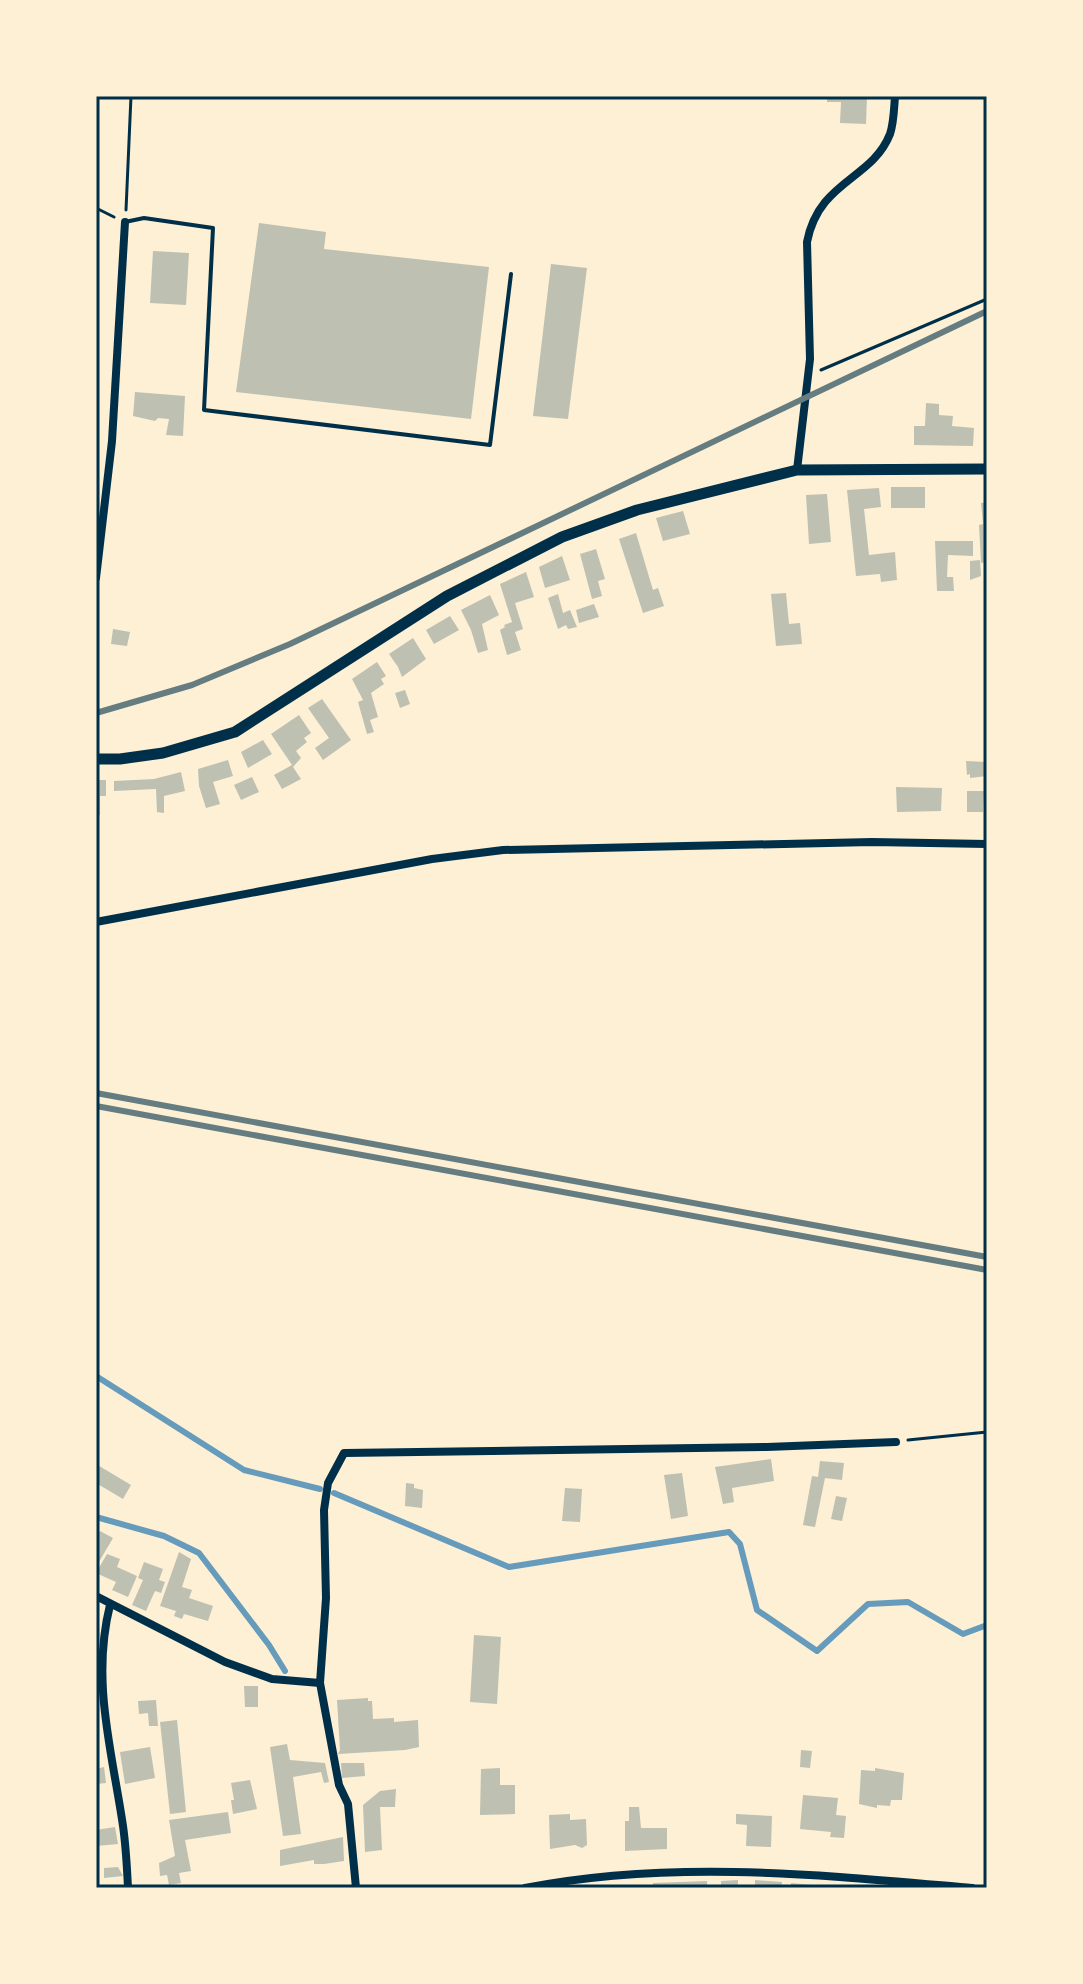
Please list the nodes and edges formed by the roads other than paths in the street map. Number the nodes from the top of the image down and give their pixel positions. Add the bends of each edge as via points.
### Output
1 (895, 96) edge
2 (125, 222) joint
3 (511, 274) dead end
4 (987, 469) edge
5 (797, 470) junction
6 (96, 578) edge
7 (96, 759) edge
8 (987, 844) edge
9 (96, 922) edge
10 (896, 1442) road end
11 (96, 1596) edge
12 (110, 1605) junction
13 (320, 1683) junction
14 (128, 1888) edge
15 (356, 1888) edge
16 (525, 1888) edge
17 (972, 1888) edge

1 - 5 street via 890,134 880,151 830,194 810,225 810,359
2 - 3 lane via 144,218 213,228 204,410 490,445
2 - 6 street via 112,441
4 - 5 street
5 - 7 street via 637,510 562,537 447,596 235,732 163,753
8 - 9 street via 503,850
10 - 13 street via 344,1453 328,1483 324,1510 326,1598
11 - 12 street
12 - 13 street via 225,1662 272,1679
12 - 14 street via 102,1703
13 - 15 street via 339,1785 348,1804
16 - 17 street via 661,1871 811,1874

